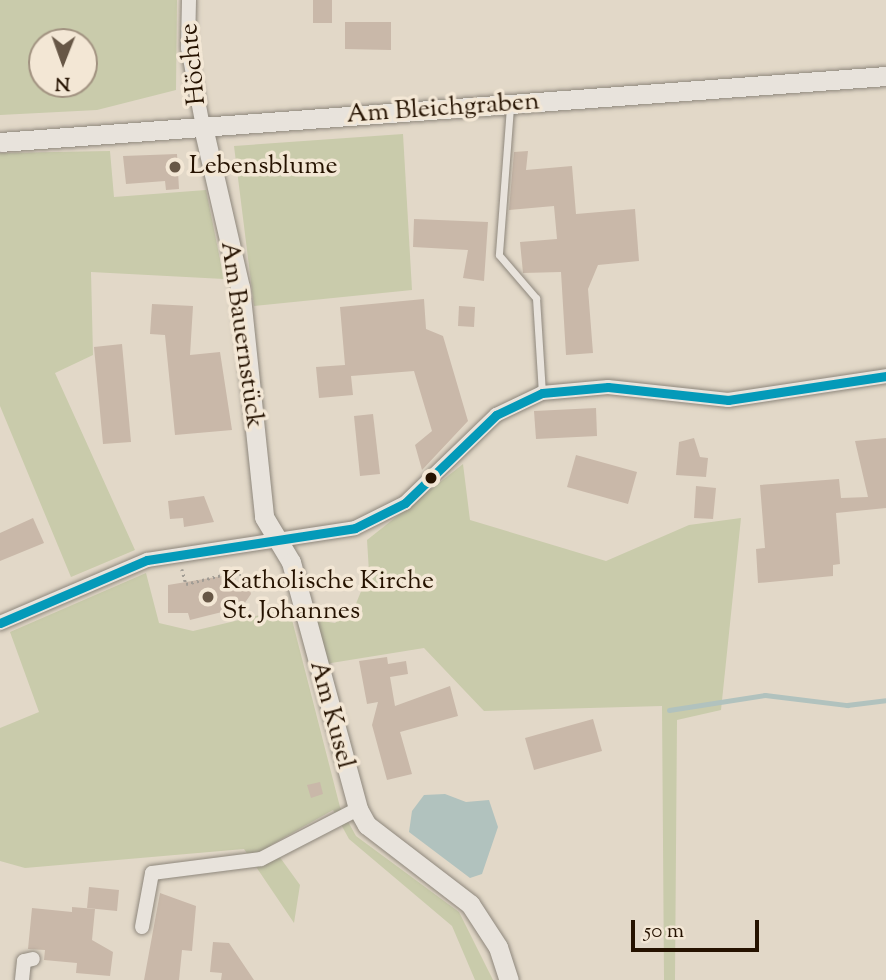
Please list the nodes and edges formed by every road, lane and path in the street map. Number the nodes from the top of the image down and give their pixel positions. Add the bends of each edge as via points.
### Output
1 (189, 0) edge
2 (886, 76) edge
3 (511, 103) junction
4 (204, 127) junction
5 (0, 142) edge
6 (886, 376) edge
7 (542, 393) junction
8 (278, 542) junction
9 (178, 552) junction
10 (295, 577) junction
11 (0, 623) edge
12 (358, 809) junction
13 (142, 927) dead end
14 (33, 959) dead end
15 (22, 980) edge
16 (509, 980) edge

1 - 4 street, Höchte via 188,48
2 - 3 street, Am Bleichgraben
3 - 4 street, Am Bleichgraben
3 - 7 lane via 499,255 536,298
4 - 5 street, Am Bleichgraben
4 - 8 street, Am Bauernstück via 240,287 264,517
6 - 7 street via 728,400 608,387
7 - 8 street via 496,415 405,503 355,528
8 - 9 street
8 - 10 street, Am Kusel
9 - 10 path via 186,584 234,572 256,578 258,586
9 - 11 street via 118,570
10 - 12 street, Am Kusel
12 - 13 street via 261,859 152,873
12 - 16 street, Am Kusel via 368,825 470,904 498,947
14 - 15 street via 24,961

